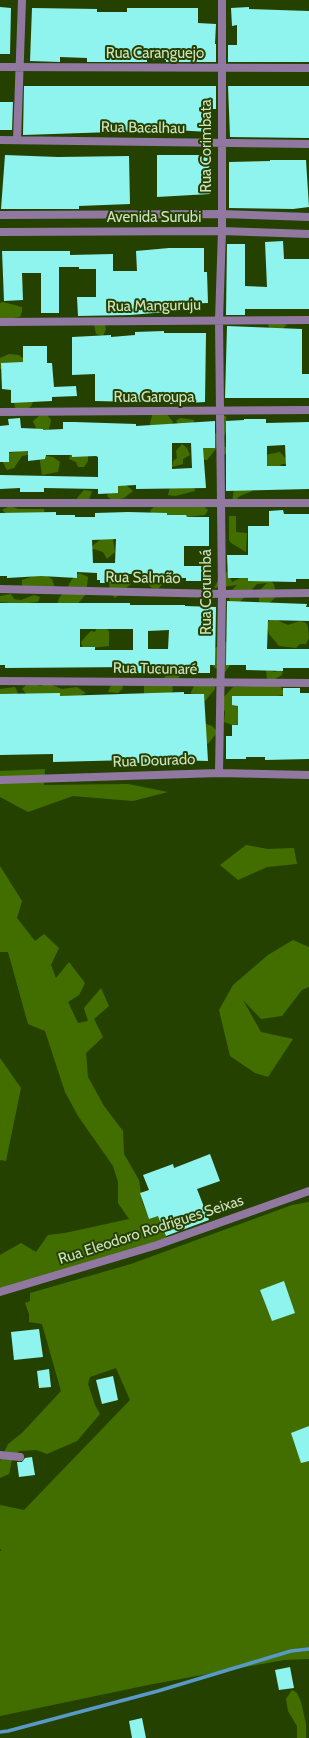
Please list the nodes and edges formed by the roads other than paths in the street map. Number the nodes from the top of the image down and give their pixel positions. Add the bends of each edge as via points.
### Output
1 (22, 0) edge
2 (222, 0) edge
3 (0, 67) edge
4 (20, 67) junction
5 (221, 68) junction
6 (309, 68) edge
7 (0, 140) edge
8 (17, 140) junction
9 (222, 143) junction
10 (309, 144) edge
11 (222, 214) junction
12 (0, 215) edge
13 (309, 217) edge
14 (222, 231) junction
15 (0, 232) edge
16 (309, 234) edge
17 (219, 320) junction
18 (309, 320) edge
19 (0, 322) edge
20 (309, 410) edge
21 (220, 411) junction
22 (0, 412) edge
23 (221, 502) junction
24 (0, 503) edge
25 (309, 503) edge
26 (0, 589) edge
27 (309, 593) edge
28 (222, 594) junction
29 (0, 681) edge
30 (220, 683) junction
31 (309, 683) edge
32 (219, 773) junction
33 (309, 775) edge
34 (0, 780) edge
35 (309, 1191) edge
36 (0, 1292) edge
37 (0, 1455) edge
38 (20, 1457) dead end

1 - 4 street
2 - 5 street, Rua Corimbata
3 - 4 street, Rua Caranguejo
4 - 5 street, Rua Caranguejo
4 - 8 street
5 - 6 street, Rua Caranguejo
5 - 9 street, Rua Corimbata
7 - 8 street, Rua Bacalhau
8 - 9 street, Rua Bacalhau
9 - 10 street, Rua Bacalhau
9 - 11 street, Rua Corimbata
11 - 12 street, Avenida Surubi
11 - 13 street, Avenida Surubi
11 - 14 street, Rua Corimbata
14 - 15 street, Avenida Surubi
14 - 16 street, Avenida Surubi
14 - 17 street, Rua Corimbata
17 - 18 street, Rua Manguruju
17 - 19 street, Rua Manguruju
17 - 21 street, Rua Corimbata
20 - 21 street, Rua Garoupa
21 - 22 street, Rua Garoupa
21 - 23 street, Rua Corumbá
23 - 24 street
23 - 25 street
23 - 28 street, Rua Corumbá
26 - 28 street, Rua Salmão
27 - 28 street, Rua Salmão
28 - 30 street, Rua Corumbá
29 - 30 street, Rua Tucunaré
30 - 31 street, Rua Tucunaré
30 - 32 street, Rua Corumbá
32 - 33 street, Rua Dourado
32 - 34 street, Rua Dourado
35 - 36 street, Rua Eleodoro Rodrigues Seixas via 157,1245
37 - 38 street

